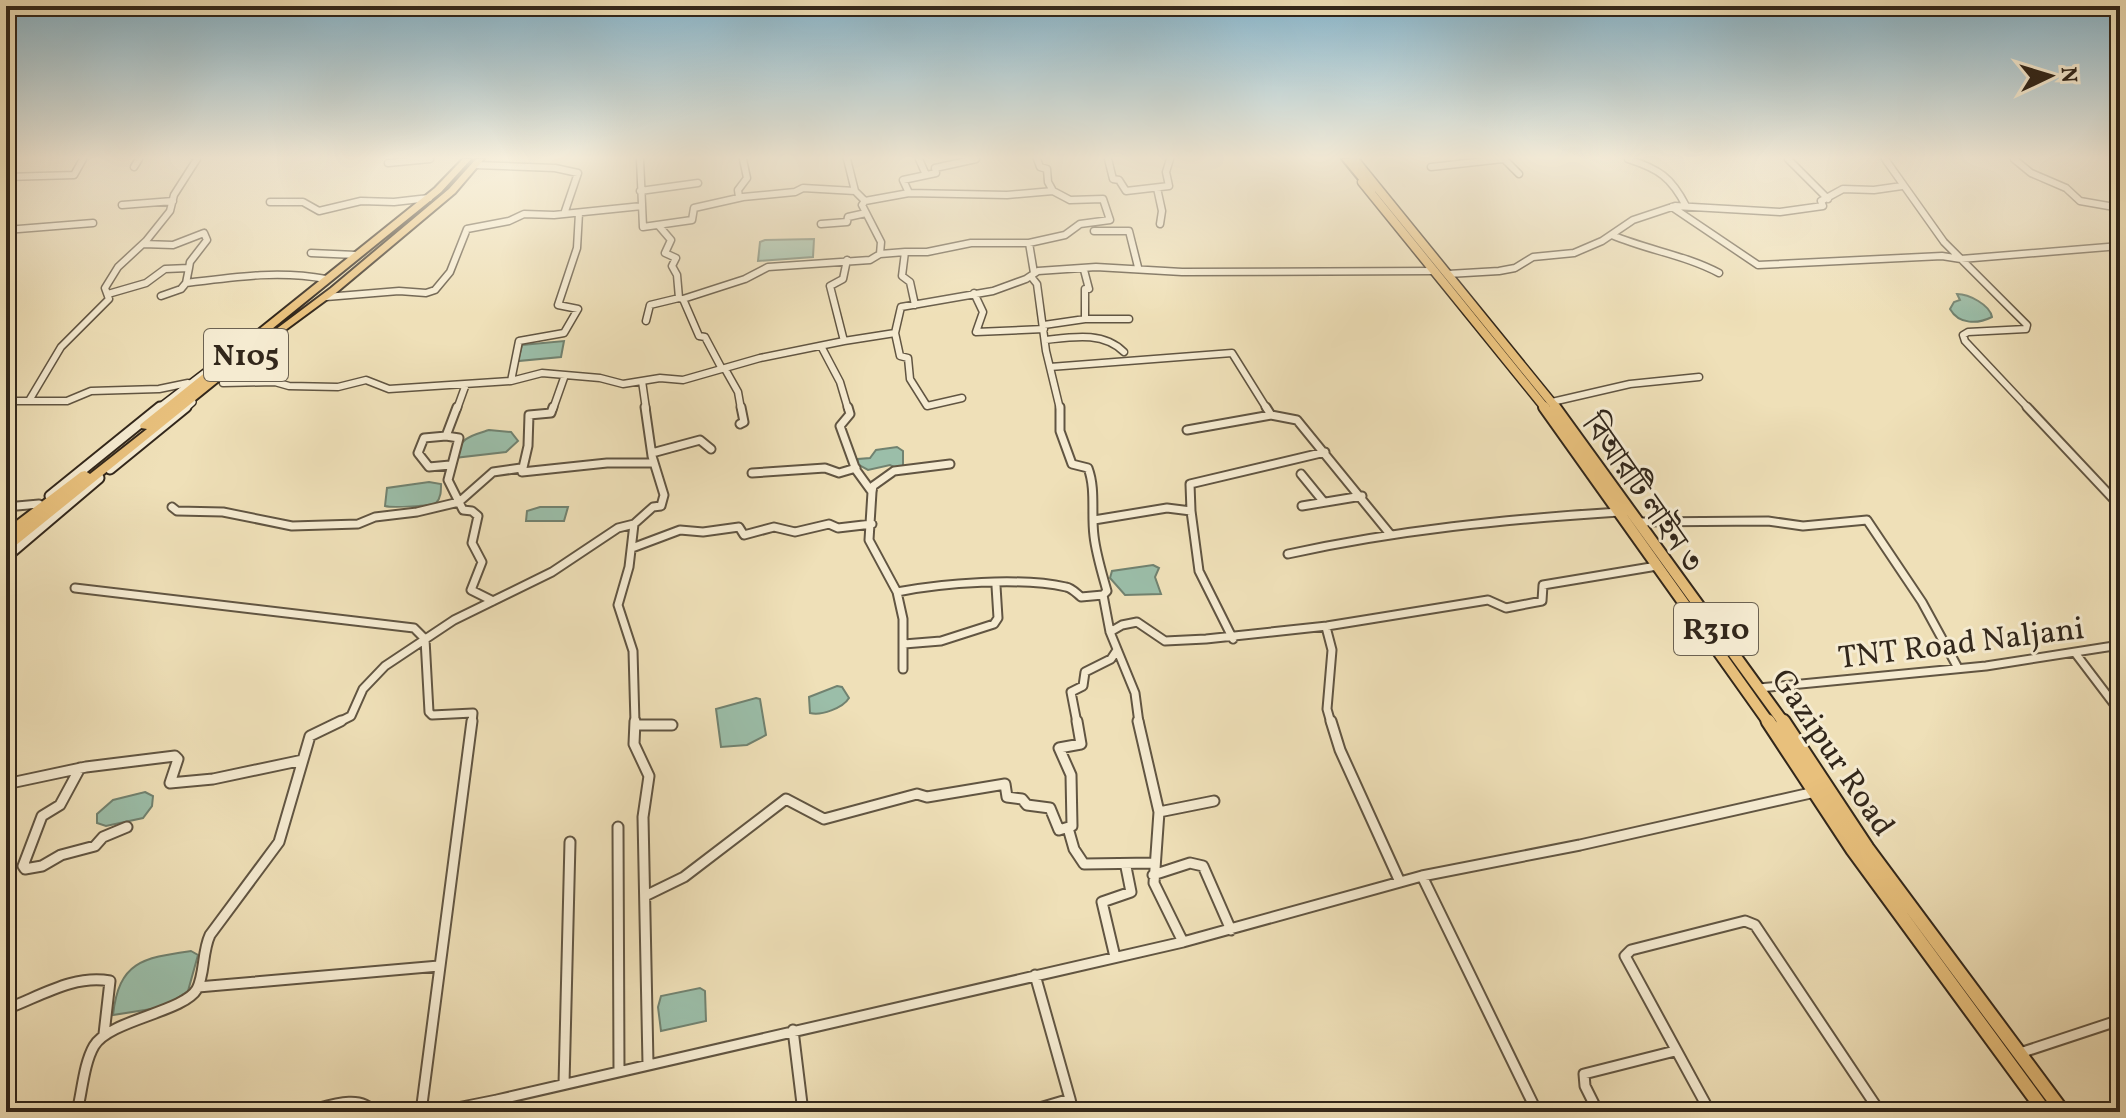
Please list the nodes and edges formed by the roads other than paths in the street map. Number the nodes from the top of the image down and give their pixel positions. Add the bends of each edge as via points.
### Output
1 (170, 211) edge
2 (412, 211) edge
3 (429, 211) edge
4 (595, 211) edge
5 (642, 211) edge
6 (693, 211) edge
7 (1107, 211) edge
8 (1162, 211) edge
9 (1389, 211) edge
10 (1392, 211) edge
11 (1393, 211) edge
12 (1659, 211) edge
13 (1677, 211) edge
14 (1922, 211) edge
15 (579, 213) junction
16 (866, 213) joint
17 (564, 214) joint
18 (93, 223) dead end
19 (821, 224) dead end
20 (1160, 224) dead end
21 (659, 226) junction
22 (6, 230) edge
23 (1094, 231) dead end
24 (1612, 235) junction
25 (1029, 243) junction
26 (143, 244) junction
27 (2120, 246) edge
28 (905, 252) junction
29 (311, 253) dead end
30 (880, 254) junction
31 (356, 255) junction
32 (1961, 259) junction
33 (847, 260) junction
34 (1138, 267) junction
35 (189, 268) junction
36 (1084, 270) junction
37 (1435, 271) junction
38 (1719, 273) dead end
39 (1448, 274) junction
40 (1033, 276) junction
41 (326, 279) junction
42 (186, 283) junction
43 (974, 293) junction
44 (108, 294) junction
45 (161, 296) dead end
46 (326, 297) junction
47 (681, 298) junction
48 (915, 305) junction
49 (1085, 319) junction
50 (1129, 319) dead end
51 (646, 321) dead end
52 (1044, 327) junction
53 (895, 333) junction
54 (1045, 340) junction
55 (249, 341) junction
56 (844, 341) junction
57 (821, 346) junction
58 (256, 349) junction
59 (1124, 352) dead end
60 (1050, 367) junction
61 (724, 369) junction
62 (565, 375) junction
63 (1699, 377) dead end
64 (511, 381) junction
65 (642, 381) junction
66 (188, 383) junction
67 (223, 383) dead end
68 (466, 384) junction
69 (962, 398) dead end
70 (30, 399) junction
71 (6, 401) edge
72 (1552, 402) junction
73 (1271, 415) junction
74 (740, 424) dead end
75 (1187, 430) dead end
76 (446, 436) junction
77 (711, 449) dead end
78 (1325, 452) junction
79 (652, 453) junction
80 (654, 463) junction
81 (950, 464) dead end
82 (450, 465) junction
83 (521, 468) junction
84 (856, 468) junction
85 (752, 473) dead end
86 (1301, 474) dead end
87 (872, 492) junction
88 (1362, 496) junction
89 (1323, 501) junction
90 (459, 502) junction
91 (39, 504) junction
92 (1302, 506) dead end
93 (2120, 506) edge
94 (6, 507) edge
95 (172, 507) dead end
96 (1191, 511) junction
97 (1619, 512) junction
98 (1094, 520) junction
99 (1638, 522) junction
100 (634, 524) junction
101 (872, 524) junction
102 (6, 532) edge
103 (1390, 534) junction
104 (6, 547) edge
105 (632, 548) junction
106 (1288, 554) dead end
107 (6, 557) edge
108 (1657, 566) junction
109 (996, 586) junction
110 (75, 588) dead end
111 (897, 592) junction
112 (1103, 595) junction
113 (493, 601) junction
114 (1326, 627) junction
115 (1110, 632) junction
116 (425, 639) junction
117 (1233, 639) junction
118 (904, 644) junction
119 (2120, 645) edge
120 (1117, 650) junction
121 (2076, 654) junction
122 (1958, 668) junction
123 (903, 669) dead end
124 (1759, 688) junction
125 (2120, 712) edge
126 (637, 725) junction
127 (672, 725) dead end
128 (303, 760) junction
129 (80, 768) junction
130 (6, 784) edge
131 (1815, 792) junction
132 (1214, 801) dead end
133 (1159, 812) junction
134 (127, 827) dead end
135 (618, 827) dead end
136 (1068, 828) junction
137 (570, 842) dead end
138 (1154, 863) junction
139 (1126, 867) junction
140 (1153, 875) junction
141 (1422, 876) junction
142 (1400, 882) junction
143 (645, 896) junction
144 (1231, 930) junction
145 (1183, 942) junction
146 (1115, 957) junction
147 (439, 966) junction
148 (1035, 975) junction
149 (198, 987) junction
150 (6, 1009) edge
151 (2120, 1020) edge
152 (793, 1030) junction
153 (104, 1034) junction
154 (1675, 1051) junction
155 (2018, 1053) junction
156 (648, 1064) junction
157 (619, 1071) junction
158 (564, 1084) junction
159 (1070, 1099) junction
160 (497, 1100) junction
161 (77, 1112) edge
162 (304, 1112) edge
163 (373, 1112) edge
164 (421, 1112) edge
165 (437, 1112) edge
166 (497, 1112) edge
167 (803, 1112) edge
168 (1026, 1112) edge
169 (1073, 1112) edge
170 (1537, 1112) edge
171 (1598, 1112) edge
172 (1710, 1112) edge
173 (1880, 1112) edge
174 (2045, 1112) edge
175 (2053, 1112) edge
176 (2063, 1112) edge

1 - 26 street
2 - 31 highway, N105
3 - 46 highway, N105
4 - 15 street
5 - 21 street via 642,227
6 - 21 street via 692,220
7 - 25 street via 1110,220 1080,224 1065,235
8 - 20 street
9 - 37 main road, Gazipur Road / R310
10 - 175 main road, বিআরটি লাইন ৩ via 1586,456 1794,746 1860,849
11 - 39 main road, Gazipur Road / R310
12 - 24 street
13 - 32 street via 1758,265
14 - 32 street
15 - 17 street
15 - 64 street via 577,248 558,305 578,309 564,333 519,341
16 - 19 street via 848,217 847,222
16 - 30 street via 881,242
17 - 46 street via 524,214 467,229 443,283 426,293
18 - 22 street
21 - 47 street via 671,240 665,253 676,258 672,266
23 - 34 street via 1129,231
24 - 38 street
24 - 39 street via 1574,253 1533,257 1511,269
25 - 28 street via 971,243
25 - 40 street
26 - 35 street via 173,245 204,233 207,240
26 - 44 street via 118,267 105,288
27 - 32 street
28 - 30 street
28 - 48 street via 902,276 910,282
29 - 31 street
30 - 33 street via 870,260
31 - 41 highway, N105
32 - 93 street via 2027,325 1968,332 1965,341
33 - 47 street via 768,267
33 - 56 street via 843,279 830,286
34 - 36 street
34 - 37 street via 1182,272
35 - 42 street
35 - 44 street via 165,269 143,286
36 - 40 street
36 - 49 street via 1089,289
37 - 97 main road, Gazipur Road / R310 via 1551,415
39 - 72 main road, Gazipur Road / R310
40 - 43 street
40 - 52 street
41 - 42 street via 282,273
41 - 55 highway, N105
42 - 45 street
43 - 48 street
43 - 52 street via 984,315 976,332
44 - 70 street via 102,308 61,347
46 - 58 highway, N105
47 - 51 street via 650,305
47 - 61 street via 699,336 705,337
48 - 53 street via 901,307
49 - 50 street
49 - 52 street
52 - 54 street
53 - 56 street
53 - 69 street via 900,356 908,358 910,379 927,406
54 - 59 street via 1093,337 1119,344
54 - 60 street
55 - 66 main road
55 - 102 highway, N105
56 - 57 street
57 - 61 street
57 - 84 street via 846,402 849,418 840,426
58 - 104 highway, N105
58 - 107 main road
60 - 73 street via 1232,353
60 - 98 street via 1064,447 1072,464 1088,468 1093,479
61 - 65 street via 683,380
61 - 74 street via 738,392 744,422
62 - 64 street via 542,373
62 - 65 street via 623,384
62 - 83 street via 551,413 529,415
63 - 72 street via 1630,384
64 - 68 street
65 - 79 street
66 - 70 street via 91,391 67,401
66 - 91 main road
67 - 68 street via 338,387 366,380 389,389
68 - 76 street
70 - 71 street
72 - 99 main road, Gazipur Road / R310
73 - 75 street
73 - 78 street via 1298,420
76 - 82 street via 459,438
76 - 82 street via 424,438 418,453 429,467
77 - 79 street via 700,440
78 - 88 street
78 - 96 street via 1190,484
79 - 80 street
80 - 83 street via 526,472
80 - 100 street via 664,495 661,506
81 - 87 street via 894,471
82 - 90 street via 448,480
83 - 90 street via 493,472
84 - 85 street via 839,473 825,468
84 - 87 street
86 - 89 street
87 - 101 street
88 - 89 street
88 - 103 street
89 - 92 street
90 - 95 street via 358,524 292,526
90 - 113 street via 463,510 478,516 472,543 482,562 471,590
91 - 94 street
91 - 102 main road
96 - 98 street via 1159,509 1114,522
96 - 117 street via 1199,571
97 - 103 street via 1535,516
97 - 108 main road, Gazipur Road / R310
98 - 112 street via 1097,557 1107,588
99 - 122 street via 1768,521 1803,526 1867,520
99 - 124 main road, Gazipur Road / R310
100 - 105 street
100 - 113 street via 618,528 552,572
101 - 105 street via 829,524 795,532 774,527 744,535 739,527 680,530
101 - 111 street via 870,545
103 - 106 street
105 - 126 street via 618,605 633,651
108 - 114 street via 1543,585 1542,601 1506,608 1488,600
108 - 131 main road, Gazipur Road / R310
109 - 111 street via 938,584
109 - 112 street via 1066,587 1081,597
109 - 118 street via 994,624 941,641
110 - 116 street via 385,623 414,628
111 - 118 street via 904,608
112 - 115 street
113 - 116 street
114 - 117 street
114 - 142 street via 1332,650 1327,709
115 - 117 street via 1140,622 1165,641
115 - 120 street
116 - 128 street via 385,666 363,689 351,716 310,736
116 - 147 street via 429,712 473,713
118 - 123 street
119 - 121 street, TNT Road Naljani
120 - 133 street via 1135,693
120 - 136 street via 1111,659 1085,672 1083,686 1071,692 1081,744 1059,748 1071,775 1073,824
121 - 122 street, TNT Road Naljani
121 - 125 street
122 - 124 street, TNT Road Naljani
124 - 155 main road, Gazipur Road / R310 via 1867,848
126 - 127 street
126 - 143 street via 634,744 649,776 643,817
128 - 129 street via 170,783 175,756
128 - 149 street via 279,842 210,935
129 - 130 street
129 - 134 street via 60,805 42,816 25,869 80,852
131 - 141 street
131 - 174 main road, Gazipur Road / R310
132 - 133 street
133 - 138 street
135 - 157 street
136 - 139 street via 1084,864
136 - 143 street via 1059,830 1047,806 1007,797 1005,784 906,796 824,819 786,799 699,868
137 - 158 street
138 - 139 street
138 - 140 street
139 - 146 street via 1131,892 1102,902
140 - 144 street via 1190,863 1203,866
140 - 145 street
141 - 142 street
141 - 170 street
142 - 144 street
143 - 156 street
144 - 145 street
145 - 146 street
146 - 148 street
147 - 149 street
147 - 164 street
148 - 152 street
148 - 159 street
149 - 153 street via 156,1013
150 - 153 street via 71,983 101,978 110,981 111,991
151 - 155 street
152 - 156 street
152 - 167 street
153 - 161 street via 93,1047
154 - 171 street via 1584,1074
154 - 172 street
154 - 173 street via 1626,962 1626,952 1751,921
155 - 176 main road, Gazipur Road / R310
156 - 157 street
157 - 158 street
158 - 160 street
159 - 168 street
159 - 169 street
160 - 165 street
160 - 166 street
162 - 163 street via 359,1101

